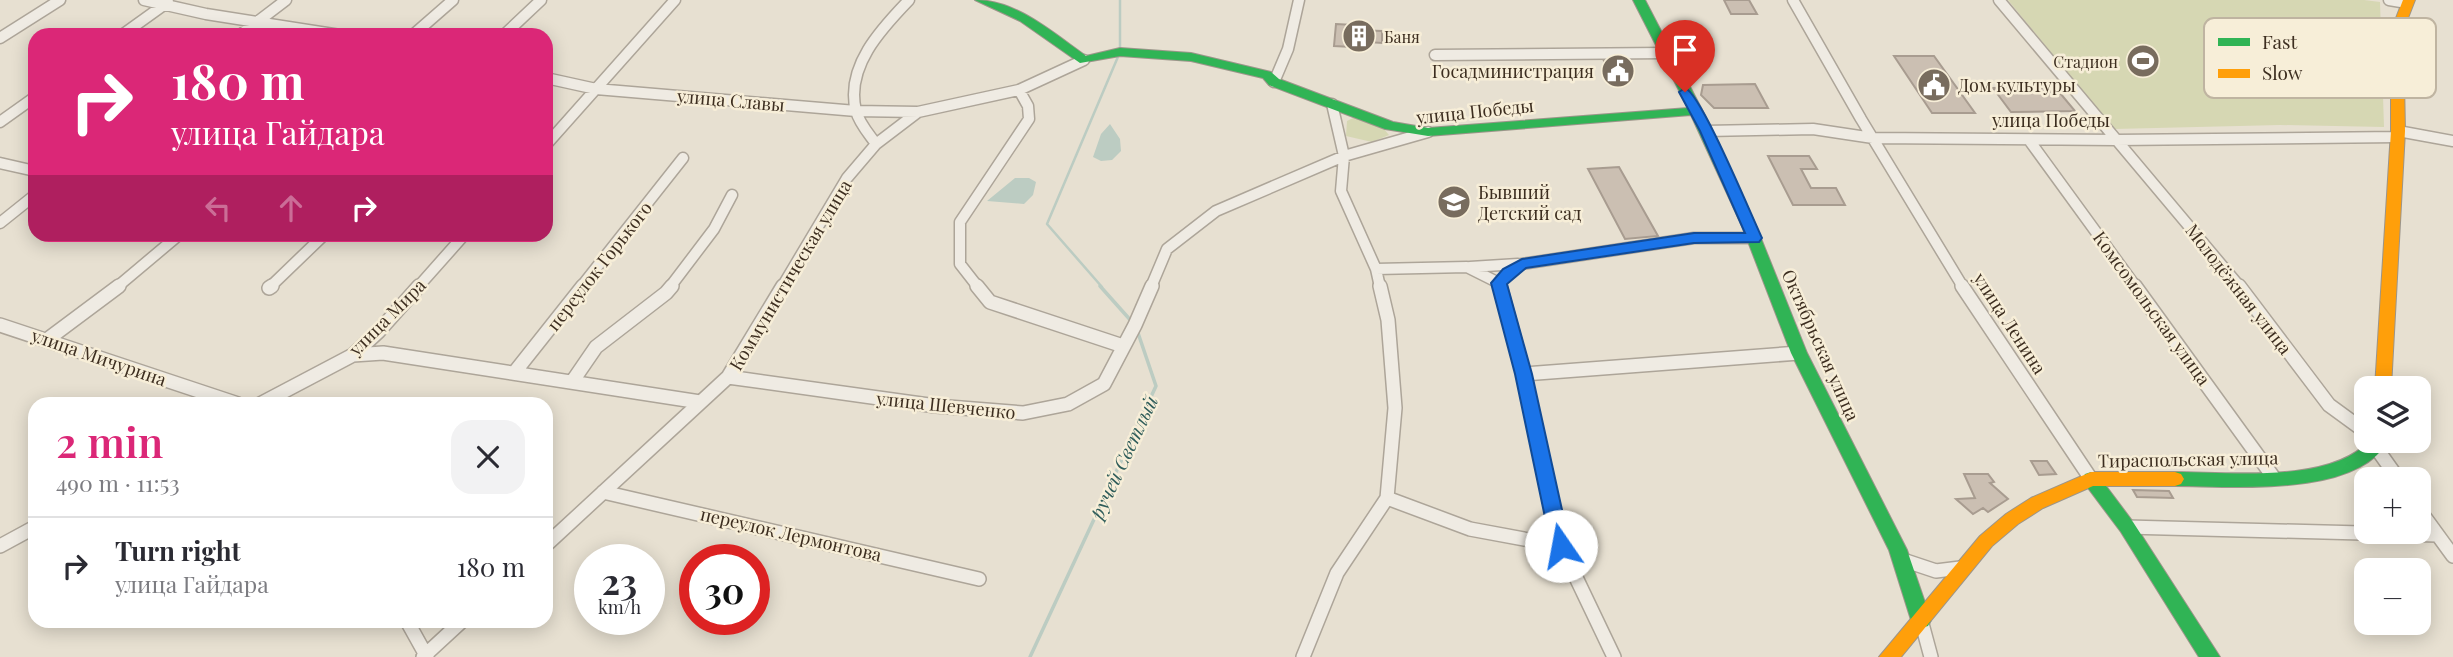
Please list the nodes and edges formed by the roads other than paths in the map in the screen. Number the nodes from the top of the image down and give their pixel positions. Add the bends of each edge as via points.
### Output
1 (60, 0) edge
2 (144, 0) edge
3 (286, 0) edge
4 (453, 0) edge
5 (541, 0) edge
6 (676, 0) edge
7 (909, 0) edge
8 (981, 0) edge
9 (1299, 0) edge
10 (1639, 0) edge
11 (1793, 0) edge
12 (1999, 0) edge
13 (2389, 0) edge
14 (2408, 1) edge
15 (168, 2) edge
16 (2402, 18) edge
17 (257, 23) junction
18 (132, 28) edge
19 (250, 28) edge
20 (292, 28) edge
21 (422, 28) edge
22 (511, 28) edge
23 (0, 38) edge
24 (1665, 53) junction
25 (1435, 55) dead end
26 (1084, 60) junction
27 (553, 80) edge
28 (1273, 82) junction
29 (596, 89) junction
30 (1018, 90) junction
31 (2397, 98) edge
32 (28, 102) edge
33 (1332, 104) junction
34 (856, 111) junction
35 (1696, 111) junction
36 (918, 112) junction
37 (0, 122) edge
38 (1706, 131) junction
39 (1428, 132) junction
40 (2397, 134) junction
41 (553, 137) edge
42 (1872, 138) junction
43 (2029, 140) junction
44 (2116, 140) junction
45 (2453, 141) edge
46 (876, 144) junction
47 (1344, 156) junction
48 (683, 158) dead end
49 (0, 163) edge
50 (28, 170) edge
51 (732, 195) dead end
52 (28, 201) edge
53 (0, 223) edge
54 (1754, 238) junction
55 (170, 242) edge
56 (317, 242) edge
57 (459, 242) edge
58 (1522, 264) junction
59 (1467, 267) junction
60 (1376, 269) junction
61 (1499, 283) junction
62 (269, 288) dead end
63 (0, 325) edge
64 (48, 339) junction
65 (1124, 346) junction
66 (1799, 353) junction
67 (353, 355) junction
68 (514, 373) junction
69 (1524, 374) junction
70 (2384, 376) edge
71 (727, 377) junction
72 (572, 382) junction
73 (218, 397) edge
74 (273, 397) edge
75 (700, 402) junction
76 (2354, 423) edge
77 (2374, 453) edge
78 (2274, 478) junction
79 (2091, 479) junction
80 (603, 492) junction
81 (1387, 498) junction
82 (2431, 526) edge
83 (2127, 527) junction
84 (28, 531) edge
85 (2437, 535) junction
86 (553, 538) edge
87 (0, 546) edge
88 (1561, 546) junction
89 (2453, 556) edge
90 (1903, 561) junction
91 (1967, 566) junction
92 (979, 579) dead end
93 (1921, 620) junction
94 (411, 628) edge
95 (455, 628) edge
96 (425, 656) edge
97 (1303, 657) edge
98 (1614, 657) edge
99 (1889, 657) edge
100 (1931, 657) edge
101 (2210, 657) edge

1 - 23 street
2 - 15 street
3 - 17 street
4 - 21 street
5 - 22 street
6 - 29 street
7 - 34 street via 872,43 861,65
8 - 26 street via 1024,18
9 - 28 street via 1288,49
10 - 24 street, Октябрьская улица
11 - 42 street, улица Ленина
12 - 44 street
13 - 14 street
14 - 16 street
15 - 17 street
15 - 18 street
17 - 19 street
17 - 20 street
24 - 25 street
24 - 35 street, Октябрьская улица
26 - 28 street via 1120,52 1191,57 1267,75
26 - 30 street, Коммунистическая улица
27 - 29 street, улица Славы
28 - 33 street
29 - 34 street, улица Славы
29 - 41 street
30 - 36 street, Коммунистическая улица
30 - 65 street via 1028,106 1029,119 960,222 960,264 990,302
31 - 40 street
32 - 37 street
33 - 39 street via 1390,126
33 - 47 street
34 - 36 street, улица Славы
34 - 46 street
35 - 38 street, Октябрьская улица
35 - 39 street, улица Победы
36 - 46 street, Коммунистическая улица
38 - 42 street, улица Победы via 1835,131
38 - 54 street, Октябрьская улица
39 - 47 street, улица Победы
40 - 44 street, улица Победы
40 - 45 street, улица Победы
40 - 70 street
42 - 43 street, улица Победы
42 - 79 street, улица Ленина via 1982,318
43 - 44 street, улица Победы
43 - 78 street, Комсомольская улица
44 - 76 street, Молодёжная улица via 2217,257 2329,405
46 - 71 street, Коммунистическая улица via 847,178
47 - 60 street via 1341,191
47 - 65 street, улица Шевченко via 1216,211 1167,249
48 - 68 street, переулок Горького
49 - 50 street
51 - 72 street via 714,229 666,293 596,347
52 - 53 street
54 - 58 street via 1694,238
54 - 66 street, Октябрьская улица
55 - 64 street
56 - 62 street
57 - 67 street, улица Мира
58 - 59 street
58 - 61 street
59 - 60 street
59 - 61 street
60 - 81 street via 1388,320 1395,408
61 - 69 street
63 - 64 street, улица Мичурина
64 - 73 street, улица Мичурина
65 - 71 street, улица Шевченко via 1104,384 1068,404 1023,413 936,406
66 - 69 street
66 - 90 street, Октябрьская улица
67 - 68 street via 383,353
67 - 74 street, улица Мира
68 - 72 street
69 - 88 street
71 - 75 street, Коммунистическая улица
72 - 75 street
75 - 80 street, Коммунистическая улица
77 - 78 street, Тираспольская улица via 2346,468
78 - 79 street, Тираспольская улица
79 - 83 street, улица Ленина
79 - 91 street, Тираспольская улица via 2012,519 1986,541
80 - 86 street, Коммунистическая улица
80 - 92 street, переулок Лермонтова
81 - 88 street via 1470,529
81 - 97 street via 1337,573
82 - 85 street
83 - 85 street
83 - 101 street, улица Ленина
84 - 87 street
85 - 89 street
88 - 98 street
90 - 91 street via 1936,572
90 - 93 street, Октябрьская улица
91 - 93 street, Тираспольская улица
93 - 99 street, Тираспольская улица
93 - 100 street, Октябрьская улица
94 - 96 street
95 - 96 street

